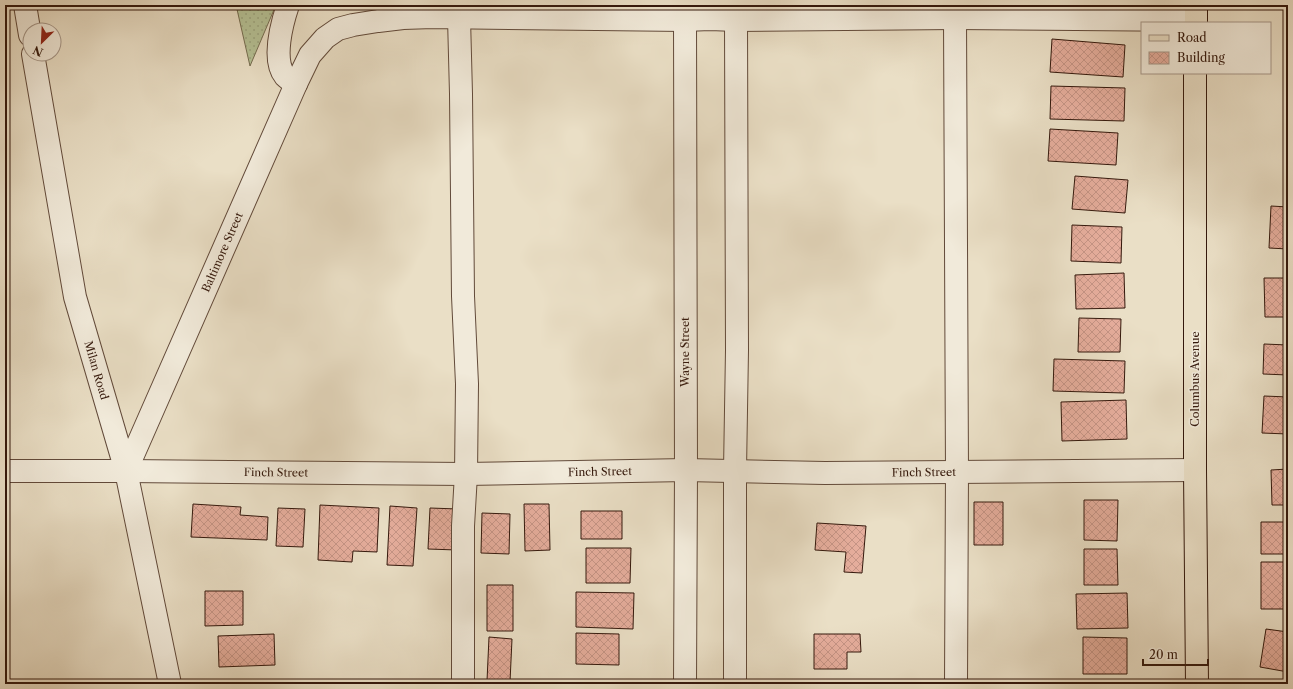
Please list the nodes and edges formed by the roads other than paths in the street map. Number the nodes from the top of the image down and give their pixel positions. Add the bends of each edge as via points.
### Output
1 (25, 5) edge
2 (288, 5) edge
3 (711, 12) edge
4 (1196, 16) edge
5 (459, 18) junction
6 (955, 18) junction
7 (685, 20) junction
8 (736, 20) junction
9 (28, 22) edge
10 (34, 62) edge
11 (1195, 74) edge
12 (296, 84) junction
13 (686, 470) junction
14 (736, 470) junction
15 (1195, 470) junction
16 (126, 471) junction
17 (5, 472) edge
18 (957, 472) junction
19 (466, 474) junction
20 (170, 684) edge
21 (463, 684) edge
22 (684, 684) edge
23 (735, 684) edge
24 (956, 684) edge
25 (1197, 684) edge

1 - 9 street
2 - 12 street via 282,30 280,64 285,76
3 - 7 street, Baltimore Street
3 - 8 street, Baltimore Street
4 - 6 street, Baltimore Street
5 - 7 street, Baltimore Street
5 - 12 street, Baltimore Street via 403,18 352,24 338,29 324,38 310,55
5 - 19 street via 463,296 467,384
6 - 8 street, Baltimore Street
6 - 18 street
7 - 13 street, Wayne Street
8 - 14 street
10 - 16 street, Milan Road via 75,297
11 - 15 main road, Columbus Avenue
12 - 16 street, Baltimore Street
13 - 14 street, Finch Street
13 - 19 street, Finch Street
13 - 22 street, Wayne Street
14 - 18 street, Finch Street via 825,474
14 - 23 street
15 - 18 street, Finch Street
15 - 25 main road, Columbus Avenue
16 - 17 street, Finch Street
16 - 19 street, Finch Street
16 - 20 street, Milan Road
18 - 24 street
19 - 21 street via 463,526

